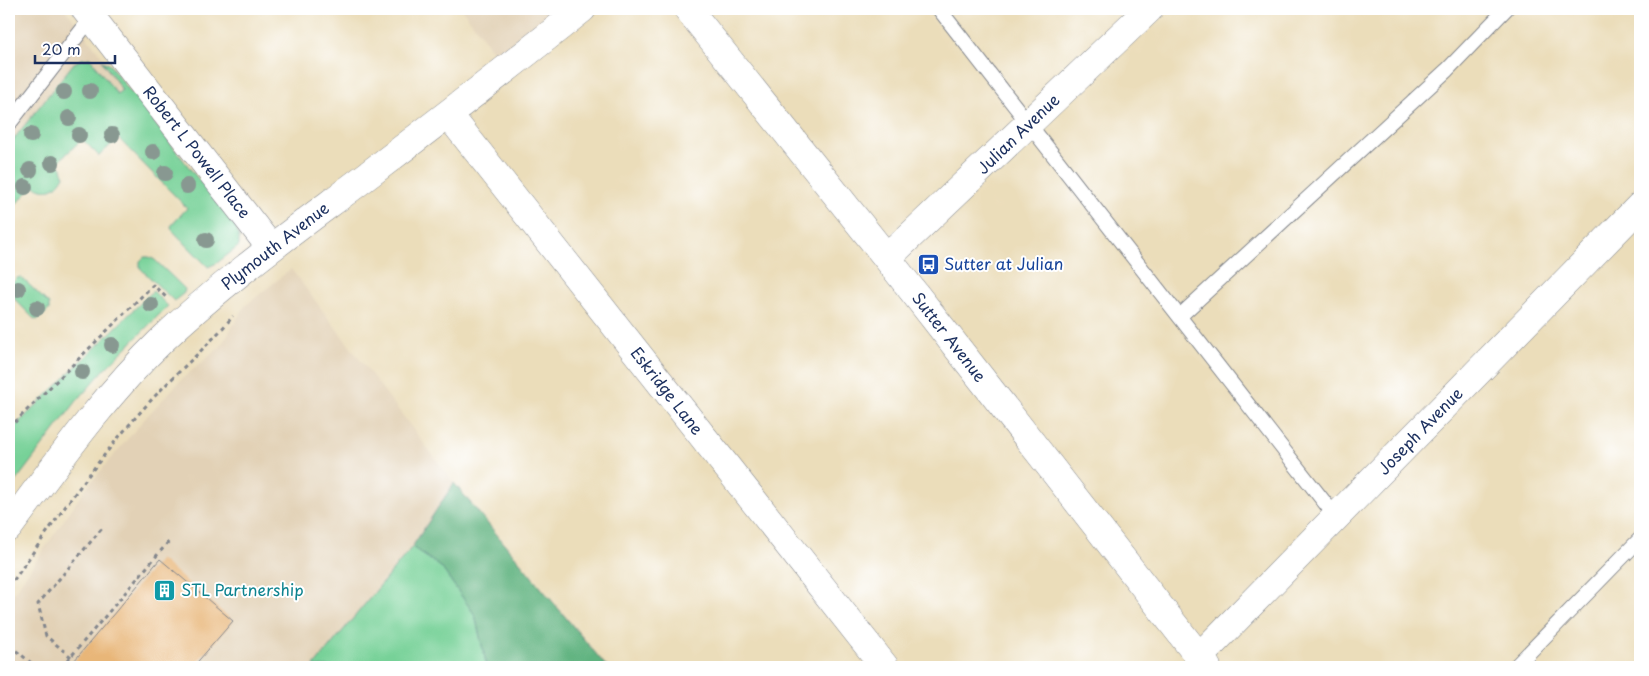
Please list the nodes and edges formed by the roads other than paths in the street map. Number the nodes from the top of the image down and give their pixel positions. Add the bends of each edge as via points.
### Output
1 (582, 9) edge
2 (688, 9) edge
3 (939, 9) edge
4 (1149, 9) edge
5 (1506, 9) edge
6 (89, 13) edge
7 (448, 114) junction
8 (1029, 123) junction
9 (9, 124) edge
10 (1640, 206) edge
11 (272, 248) junction
12 (887, 258) junction
13 (1180, 316) junction
14 (1336, 517) junction
15 (9, 527) edge
16 (1640, 539) edge
17 (1203, 662) edge
18 (885, 667) edge
19 (1515, 667) edge

1 - 7 street, Plymouth Avenue
2 - 12 street, Sutter Avenue
3 - 8 lane
4 - 8 street, Julian Avenue
5 - 13 lane via 1447,70
6 - 9 lane
6 - 11 street, Robert L Powell Place
7 - 11 street, Plymouth Avenue
7 - 18 street, Eskridge Lane
8 - 12 street, Julian Avenue
8 - 13 lane
10 - 14 street, Joseph Avenue
11 - 15 street, Plymouth Avenue via 169,335 108,397
12 - 17 street, Sutter Avenue
13 - 14 lane
14 - 17 street, Joseph Avenue
16 - 19 lane

